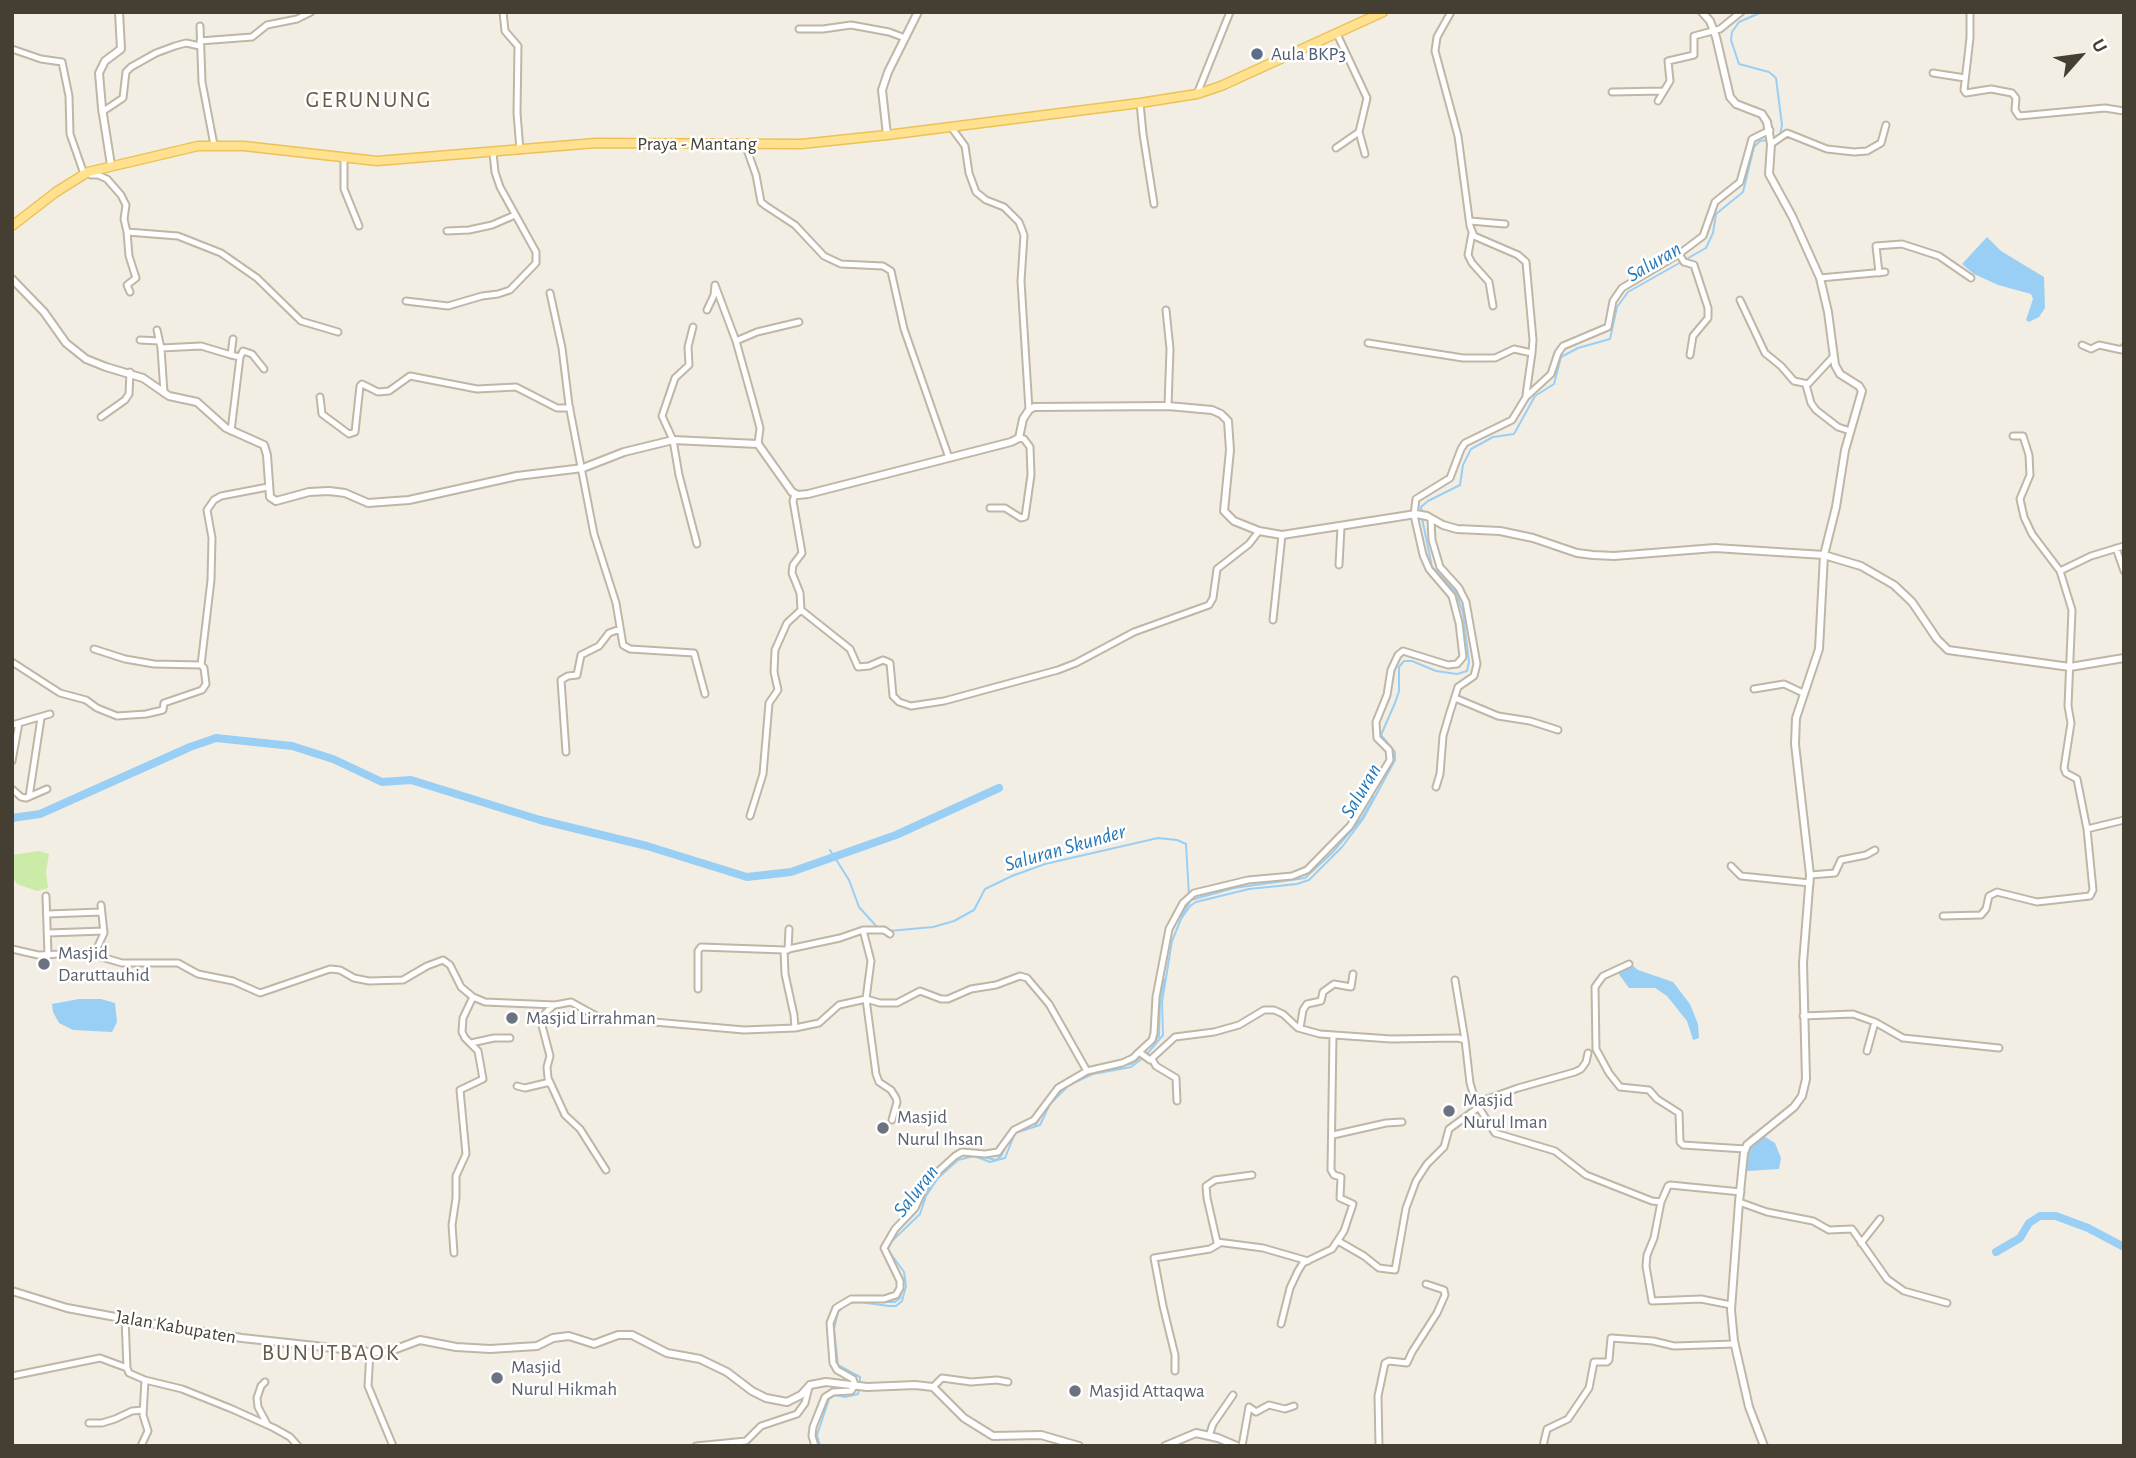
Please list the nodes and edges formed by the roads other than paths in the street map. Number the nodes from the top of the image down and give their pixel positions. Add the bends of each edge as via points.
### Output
1 (118, 12) edge
2 (311, 12) edge
3 (502, 12) edge
4 (918, 12) edge
5 (1230, 12) edge
6 (1383, 12) edge
7 (1451, 12) edge
8 (1702, 12) edge
9 (1741, 12) edge
10 (1970, 12) edge
11 (200, 26) dead end
12 (799, 29) dead end
13 (1714, 32) junction
14 (1337, 34) junction
15 (905, 38) junction
16 (200, 43) junction
17 (12, 50) edge
18 (1933, 73) dead end
19 (1965, 78) junction
20 (1663, 90) junction
21 (1612, 92) dead end
22 (1197, 93) junction
23 (1658, 101) dead end
24 (1140, 103) junction
25 (2124, 111) edge
26 (102, 112) junction
27 (1886, 125) dead end
28 (951, 127) junction
29 (1360, 132) junction
30 (887, 135) junction
31 (1770, 137) junction
32 (745, 144) junction
33 (214, 145) junction
34 (1336, 148) dead end
35 (520, 150) junction
36 (494, 153) junction
37 (1365, 154) dead end
38 (344, 158) junction
39 (111, 165) junction
40 (86, 173) junction
41 (1154, 204) dead end
42 (515, 215) junction
43 (1470, 221) junction
44 (1505, 225) dead end
45 (12, 226) edge
46 (359, 226) dead end
47 (447, 231) dead end
48 (127, 232) junction
49 (1472, 233) junction
50 (1682, 258) junction
51 (1820, 278) junction
52 (1971, 278) dead end
53 (12, 279) edge
54 (130, 292) dead end
55 (550, 293) dead end
56 (1740, 300) dead end
57 (405, 301) dead end
58 (1493, 306) dead end
59 (707, 310) dead end
60 (1166, 310) dead end
61 (799, 322) dead end
62 (693, 327) dead end
63 (157, 330) dead end
64 (338, 332) dead end
65 (233, 339) dead end
66 (140, 340) dead end
67 (159, 341) junction
68 (736, 341) junction
69 (1368, 343) dead end
70 (2082, 345) dead end
71 (2124, 347) edge
72 (161, 348) junction
73 (1532, 353) junction
74 (231, 355) junction
75 (1690, 355) dead end
76 (240, 357) junction
77 (1833, 357) junction
78 (264, 369) dead end
79 (130, 373) junction
80 (1806, 385) junction
81 (164, 393) junction
82 (320, 397) dead end
83 (1526, 397) junction
84 (1168, 406) junction
85 (570, 408) junction
86 (1029, 410) junction
87 (101, 417) dead end
88 (231, 431) junction
89 (1850, 431) junction
90 (2013, 436) dead end
91 (1019, 438) junction
92 (673, 440) junction
93 (758, 444) junction
94 (949, 458) junction
95 (583, 468) junction
96 (268, 487) junction
97 (795, 494) junction
98 (990, 508) dead end
99 (1415, 514) junction
100 (1429, 518) junction
101 (1341, 527) junction
102 (1258, 531) junction
103 (1282, 535) junction
104 (697, 544) dead end
105 (2124, 546) edge
106 (2116, 548) junction
107 (1824, 555) junction
108 (1339, 565) dead end
109 (2060, 571) junction
110 (2124, 571) edge
111 (802, 610) junction
112 (1273, 620) dead end
113 (620, 629) junction
114 (94, 649) dead end
115 (2124, 658) edge
116 (12, 662) edge
117 (201, 665) junction
118 (2070, 667) junction
119 (1754, 689) dead end
120 (1803, 693) junction
121 (705, 694) dead end
122 (1455, 698) junction
123 (50, 714) dead end
124 (41, 718) junction
125 (15, 724) edge
126 (1558, 730) dead end
127 (566, 752) dead end
128 (12, 761) edge
129 (1436, 787) dead end
130 (12, 789) edge
131 (47, 789) dead end
132 (29, 797) junction
133 (750, 816) dead end
134 (2124, 820) edge
135 (2087, 829) junction
136 (1875, 850) dead end
137 (1731, 866) dead end
138 (1810, 875) junction
139 (1810, 883) junction
140 (46, 896) dead end
141 (102, 905) dead end
142 (101, 912) junction
143 (48, 914) junction
144 (1943, 916) dead end
145 (789, 929) dead end
146 (863, 930) junction
147 (104, 931) junction
148 (48, 933) junction
149 (890, 934) dead end
150 (12, 948) edge
151 (786, 950) junction
152 (94, 955) junction
153 (48, 956) junction
154 (1629, 964) dead end
155 (1353, 974) dead end
156 (1455, 980) dead end
157 (698, 989) dead end
158 (473, 997) junction
159 (866, 999) junction
160 (554, 1005) junction
161 (1803, 1016) junction
162 (1875, 1022) junction
163 (795, 1028) junction
164 (1300, 1028) junction
165 (1332, 1035) junction
166 (510, 1038) dead end
167 (1465, 1040) junction
168 (471, 1043) junction
169 (1999, 1048) dead end
170 (1867, 1051) dead end
171 (1140, 1053) junction
172 (1588, 1053) dead end
173 (1150, 1060) junction
174 (1087, 1071) junction
175 (550, 1082) junction
176 (517, 1086) dead end
177 (1177, 1101) dead end
178 (1478, 1105) junction
179 (892, 1120) dead end
180 (1402, 1122) dead end
181 (1333, 1135) junction
182 (1745, 1149) junction
183 (606, 1170) dead end
184 (1252, 1175) dead end
185 (1741, 1192) junction
186 (1661, 1202) junction
187 (1740, 1202) junction
188 (1880, 1219) dead end
189 (1338, 1241) junction
190 (1220, 1243) junction
191 (1861, 1243) junction
192 (454, 1254) dead end
193 (1308, 1261) junction
194 (1426, 1284) dead end
195 (12, 1291) edge
196 (1947, 1303) dead end
197 (1731, 1305) junction
198 (125, 1318) junction
199 (1281, 1324) dead end
200 (1735, 1344) junction
201 (370, 1352) junction
202 (127, 1368) junction
203 (1175, 1371) dead end
204 (12, 1376) edge
205 (145, 1380) junction
206 (265, 1382) dead end
207 (1008, 1382) dead end
208 (810, 1385) junction
209 (856, 1385) junction
210 (933, 1387) junction
211 (1233, 1395) dead end
212 (1294, 1406) dead end
213 (143, 1410) junction
214 (89, 1423) dead end
215 (267, 1424) junction
216 (1209, 1436) junction
217 (1232, 1444) edge
218 (141, 1446) edge
219 (298, 1446) edge
220 (393, 1446) edge
221 (696, 1446) edge
222 (815, 1446) edge
223 (1079, 1446) edge
224 (1165, 1446) edge
225 (1242, 1446) edge
226 (1379, 1446) edge
227 (1543, 1446) edge
228 (1764, 1446) edge

1 - 26 street via 121,49 104,61 99,73
2 - 16 street via 267,25 253,37
3 - 35 street via 505,31 518,46
4 - 15 street
5 - 22 street
6 - 14 main road, Praya - Mantang
7 - 43 street via 1435,51 1458,136
8 - 13 street
9 - 13 street
10 - 19 street
11 - 16 street
12 - 15 street via 851,25
13 - 20 street via 1692,37 1694,55 1668,61 1670,81
13 - 31 street via 1730,97 1762,114
14 - 22 main road, Praya - Mantang
14 - 29 street via 1367,95
15 - 30 street via 882,90
16 - 26 street via 175,46 131,67 123,98
16 - 33 street
17 - 40 street via 62,62 70,134
18 - 19 street
19 - 25 street via 1968,94 1991,89 2014,94 2019,116 2105,108
20 - 21 street
20 - 23 street
22 - 24 main road, Praya - Mantang
24 - 28 main road, Praya - Mantang
24 - 41 street
26 - 39 street
27 - 31 street via 1881,143 1867,151 1828,149 1787,133
28 - 30 main road, Praya - Mantang
28 - 86 street via 965,146 976,192 1004,208 1019,222 1024,235 1021,281
29 - 34 street
29 - 37 street
30 - 32 main road, Praya - Mantang via 801,144
31 - 50 street via 1752,139 1740,182 1715,202 1703,236
31 - 51 street via 1769,174
32 - 35 main road, Praya - Mantang via 596,143
32 - 94 street via 761,202 795,225 824,256 841,264 883,266 891,271 904,329
33 - 38 main road, Praya - Mantang
33 - 39 main road, Praya - Mantang
35 - 36 main road, Praya - Mantang
36 - 38 main road, Praya - Mantang via 377,161
36 - 42 street via 497,179
38 - 46 street via 344,189
39 - 40 main road, Praya - Mantang
40 - 45 main road, Praya - Mantang
40 - 48 street via 107,179 121,195
42 - 47 street via 492,225
42 - 57 street via 537,261 510,289 451,306
43 - 44 street
43 - 49 street
48 - 54 street via 136,278 127,285
48 - 64 street via 178,236 222,253 257,278 302,321
49 - 58 street via 1468,255 1489,282
49 - 73 street via 1526,262
50 - 75 street via 1694,265 1708,308 1708,318 1693,336
50 - 83 street via 1622,288 1608,327 1563,346 1551,374
51 - 52 street via 1882,272 1876,246 1902,243 1939,256
51 - 77 street
53 - 79 street via 76,351 93,362
55 - 85 street
56 - 80 street via 1768,357 1794,381
59 - 68 street via 715,285
60 - 84 street
61 - 68 street
62 - 92 street via 690,366 675,379 662,416
63 - 67 street
65 - 74 street
66 - 67 street
67 - 72 street
68 - 93 street via 758,419
69 - 73 street via 1464,358 1495,358 1514,349
70 - 71 street via 2091,349 2098,345
72 - 74 street via 199,345
72 - 81 street
73 - 83 street
74 - 76 street
76 - 78 street via 244,351 252,354
76 - 88 street
77 - 80 street
77 - 89 street via 1837,371 1862,391
79 - 81 street
79 - 87 street via 129,394
80 - 89 street via 1816,410 1838,428
81 - 88 street via 201,404
82 - 85 street via 322,414 349,434 355,432 359,386 389,391 410,376 477,389 516,387 557,408
83 - 99 street via 1508,423 1465,443 1450,478 1419,495
84 - 86 street via 1043,406
84 - 102 street via 1212,410 1228,421 1224,511 1234,522
85 - 95 street
86 - 91 street
88 - 96 street via 264,445
89 - 107 street
90 - 109 street via 2023,436 2029,455 2030,475 2020,499 2024,517
91 - 94 street
91 - 98 street via 1030,447 1025,517 1005,508
92 - 93 street
92 - 95 street
92 - 104 street
93 - 97 street
94 - 97 street via 831,490
95 - 96 street via 378,504 329,491 276,501
95 - 113 street via 594,534
96 - 117 street via 221,496 207,510 211,580
97 - 111 street via 802,553 792,573
99 - 100 street
99 - 101 street
99 - 171 street via 1429,569 1452,596 1463,657 1448,665 1403,651 1398,655 1376,722 1377,738 1389,750 1390,760 1350,826 1307,870 1194,893 1183,903 1169,929 1152,1040
100 - 107 street via 1457,529 1500,531 1593,555 1714,548
100 - 122 street via 1440,567 1466,602 1477,664 1474,676 1458,687
101 - 103 street
101 - 108 street
102 - 103 street
102 - 111 street via 1217,569 1209,605 1133,632 1058,670 920,706 899,702 893,696 888,660 858,667 850,649
103 - 112 street
105 - 106 street
106 - 109 street
106 - 110 street
107 - 118 street via 1861,566 1894,586 1912,602 1943,648
107 - 120 street via 1819,649
109 - 118 street via 2072,610
111 - 133 street via 787,623 775,650 778,690 769,703 763,774
113 - 121 street via 626,648 694,653
113 - 127 street via 581,655 577,675 561,680
114 - 117 street via 154,664
115 - 118 street
116 - 117 street via 60,693 117,716 163,710 164,703 202,690 206,684
118 - 135 street via 2071,723 2064,768 2077,779
119 - 120 street via 1784,684
120 - 138 street via 1795,744
122 - 126 street via 1498,716
122 - 129 street via 1443,736
123 - 124 street
124 - 125 street
124 - 132 street
125 - 128 street
130 - 132 street
131 - 132 street
134 - 135 street
135 - 144 street via 2090,896 2037,902 1997,892 1989,896 1981,915
136 - 138 street via 1840,860 1835,873
137 - 139 street via 1741,876
138 - 139 street
139 - 161 street via 1802,963
140 - 143 street
141 - 142 street
142 - 143 street
142 - 147 street
143 - 148 street
145 - 151 street
146 - 149 street
146 - 151 street
146 - 159 street via 871,961
147 - 148 street
147 - 152 street
148 - 153 street
150 - 153 street
151 - 157 street via 701,947
151 - 163 street via 785,974
152 - 153 street
152 - 158 street via 122,963 179,963 198,974 233,981 260,993 330,969 369,981 403,980 443,960
154 - 182 street via 1603,976 1595,986 1596,1049 1608,1073 1619,1087 1649,1090 1679,1113 1682,1145
155 - 164 street via 1351,987 1334,984 1323,992 1321,1001 1307,1003
156 - 167 street
158 - 160 street via 491,1003
158 - 168 street via 462,1024
159 - 163 street via 839,1005 819,1023
159 - 174 street via 897,1003 920,991 948,999 1024,976 1049,1003
159 - 179 street via 876,1074 897,1098
160 - 163 street via 571,1002 598,1017 744,1030
160 - 175 street via 540,1018 550,1056
161 - 162 street via 1853,1014
161 - 182 street via 1807,1070 1802,1096
162 - 169 street via 1903,1038
162 - 170 street
164 - 165 street
164 - 173 street via 1283,1014 1264,1010 1239,1025 1175,1037
165 - 167 street
165 - 181 street
166 - 168 street
167 - 178 street via 1470,1083
168 - 192 street via 478,1051 483,1079 460,1090 466,1154 456,1176
171 - 173 street
171 - 174 street via 1122,1063
172 - 178 street via 1575,1072 1518,1087
173 - 177 street via 1176,1078
174 - 209 street via 1058,1088 1034,1120 1014,1130 998,1152 962,1152 933,1176 884,1248 900,1288 884,1299 850,1299 836,1308 830,1323 833,1363
175 - 176 street
175 - 183 street via 565,1115
178 - 186 street via 1495,1133 1555,1151 1586,1175
178 - 189 street via 1449,1129 1444,1147 1416,1181 1395,1270 1379,1268
180 - 181 street
181 - 189 street via 1331,1170 1341,1177 1340,1198 1353,1205
182 - 185 street
184 - 190 street via 1215,1180 1206,1186
185 - 186 street via 1670,1185
185 - 187 street
186 - 197 street via 1647,1255 1652,1301 1701,1299
187 - 191 street via 1813,1221 1829,1230 1852,1228
187 - 197 street
188 - 191 street
189 - 193 street
190 - 193 street via 1263,1248
190 - 203 street via 1210,1249 1154,1258
191 - 196 street via 1883,1275 1904,1291
193 - 199 street via 1301,1265 1290,1288
194 - 226 street via 1444,1290 1445,1295 1407,1363 1385,1363 1378,1396
195 - 198 street, Jalan Kabupaten via 67,1308
197 - 200 street
198 - 201 street, Jalan Kabupaten via 242,1338
198 - 202 street
200 - 227 street via 1674,1346 1611,1338 1609,1360 1594,1362 1589,1388 1568,1419 1548,1427
200 - 228 street via 1749,1407
201 - 208 street, Jalan Kabupaten via 388,1352 420,1340 491,1349 537,1346 569,1336 594,1343 625,1335 639,1337 667,1353 701,1359 766,1398 787,1402
201 - 220 street via 367,1385
202 - 204 street via 100,1358
202 - 205 street
205 - 213 street
205 - 215 street via 182,1389
206 - 215 street via 257,1398
207 - 210 street via 942,1378
208 - 209 street, Jalan Kabupaten
208 - 221 street via 797,1414 761,1426 746,1441
209 - 210 street, Jalan Kabupaten
209 - 222 street via 853,1390 825,1397 813,1427
210 - 223 street via 964,1418 993,1436 1041,1435
211 - 216 street
212 - 225 street via 1269,1405 1256,1412 1249,1407
213 - 214 street
213 - 218 street via 148,1431
215 - 219 street
216 - 217 street
216 - 224 street via 1192,1434

